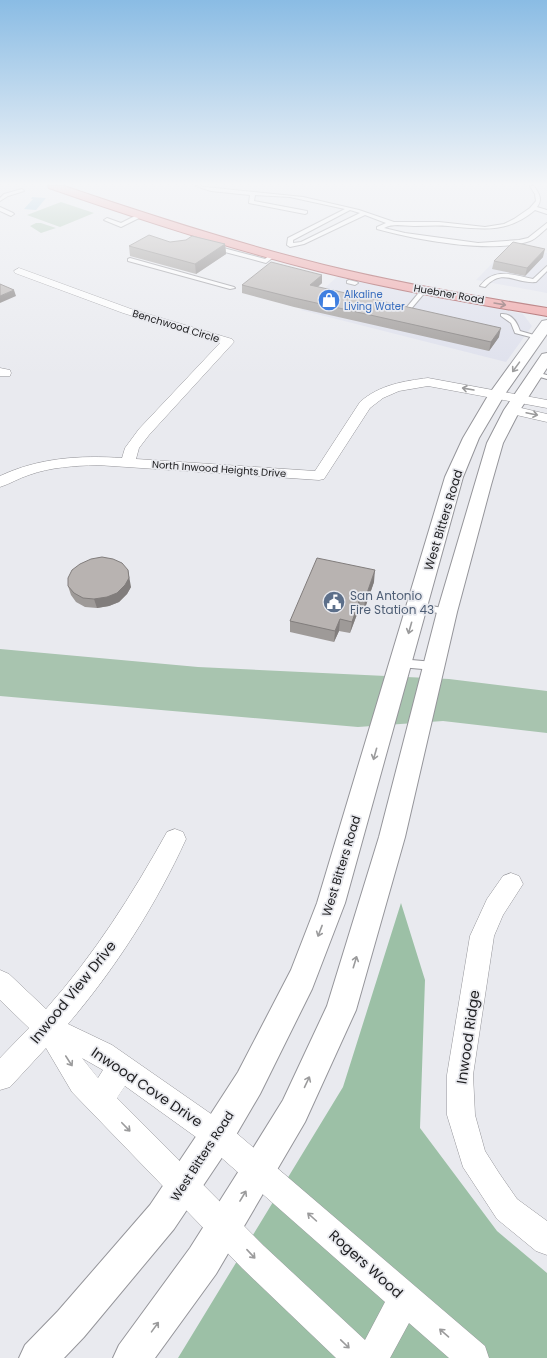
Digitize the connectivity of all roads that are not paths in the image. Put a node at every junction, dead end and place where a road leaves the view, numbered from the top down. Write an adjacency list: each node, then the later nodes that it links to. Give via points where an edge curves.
1 (225, 249): 7 (lane)
2 (240, 249): 7 (main road, Huebner Road)
3 (284, 249): 7 (main road)
4 (307, 249): 5 (main road)
5 (313, 251)
6 (130, 260): 11 (lane)
7 (271, 260): 14 (main road, Huebner Road)
8 (547, 268): 10 (lane, via 534,281 502,275)
9 (19, 271): 22 (street, Benchwood Circle, via 127,310 228,342 140,436 132,448)
10 (478, 285): 12 (main road, Huebner Road)
11 (232, 288)
12 (497, 288)
13 (412, 295): 14 (lane)
14 (423, 295): 15 (lane); 16 (main road, Huebner Road, one-way to 16)
15 (409, 308)
16 (547, 312)
17 (503, 315): 18 (lane, via 514,322 517,332)
18 (543, 354): 19 (main road, West Bitters Road); 19 (main road, West Bitters Road, one-way to 19)
19 (504, 402): 20 (street); 21 (street, one-way to 21); 22 (street, North Inwood Heights Drive, via 433,389 398,388 384,392 365,405 319,476); 24 (main road, West Bitters Road, via 471,438 454,477); 25 (main road, West Bitters Road, via 495,444)
20 (547, 404)
21 (547, 418)
22 (128, 463): 23 (street, North Inwood Heights Drive, via 76,461 53,464 31,469)
23 (0, 482)
24 (417, 606): 25 (lane); 26 (main road, West Bitters Road, one-way to 26)
25 (447, 612): 27 (main road, West Bitters Road)
26 (400, 663): 27 (lane); 35 (main road, West Bitters Road, one-way to 35, via 331,903 302,979 249,1083)
27 (434, 666): 36 (main road, West Bitters Road, one-way to 27, via 294,1111 340,1010 392,837)
28 (175, 839): 31 (street, Inwood View Drive, via 145,895 102,961)
29 (511, 884): 39 (street, Inwood Ridge, via 495,907 482,936 460,1075 461,1115 473,1157 489,1183 507,1209)
30 (0, 983): 31 (street, Inwood Cove Drive)
31 (48, 1028): 32 (street, Inwood Cove Drive, via 103,1054); 33 (street, Inwood View Drive); 34 (street, Inwood Cove Drive, one-way to 34, via 82,1082)
32 (122, 1068): 34 (street); 35 (street, Inwood Cove Drive)
33 (0, 1077)
34 (99, 1099): 37 (street, Inwood Cove Drive, one-way to 37)
35 (217, 1135): 36 (street, Inwood Cove Drive); 37 (main road, West Bitters Road)
36 (259, 1170): 38 (main road, West Bitters Road, one-way to 36); 40 (street, Rogers Wood, one-way to 36)
37 (183, 1186): 38 (street); 41 (main road, West Bitters Road, via 162,1217 71,1324)
38 (225, 1226): 42 (main road, West Bitters Road, one-way to 38, via 203,1261); 43 (street, one-way to 43, via 253,1257)
39 (547, 1240)
40 (404, 1299): 44 (street); 45 (street, Rogers Wood, one-way to 40)
41 (38, 1358)
42 (132, 1358)
43 (360, 1358)
44 (373, 1358)
45 (473, 1358)

